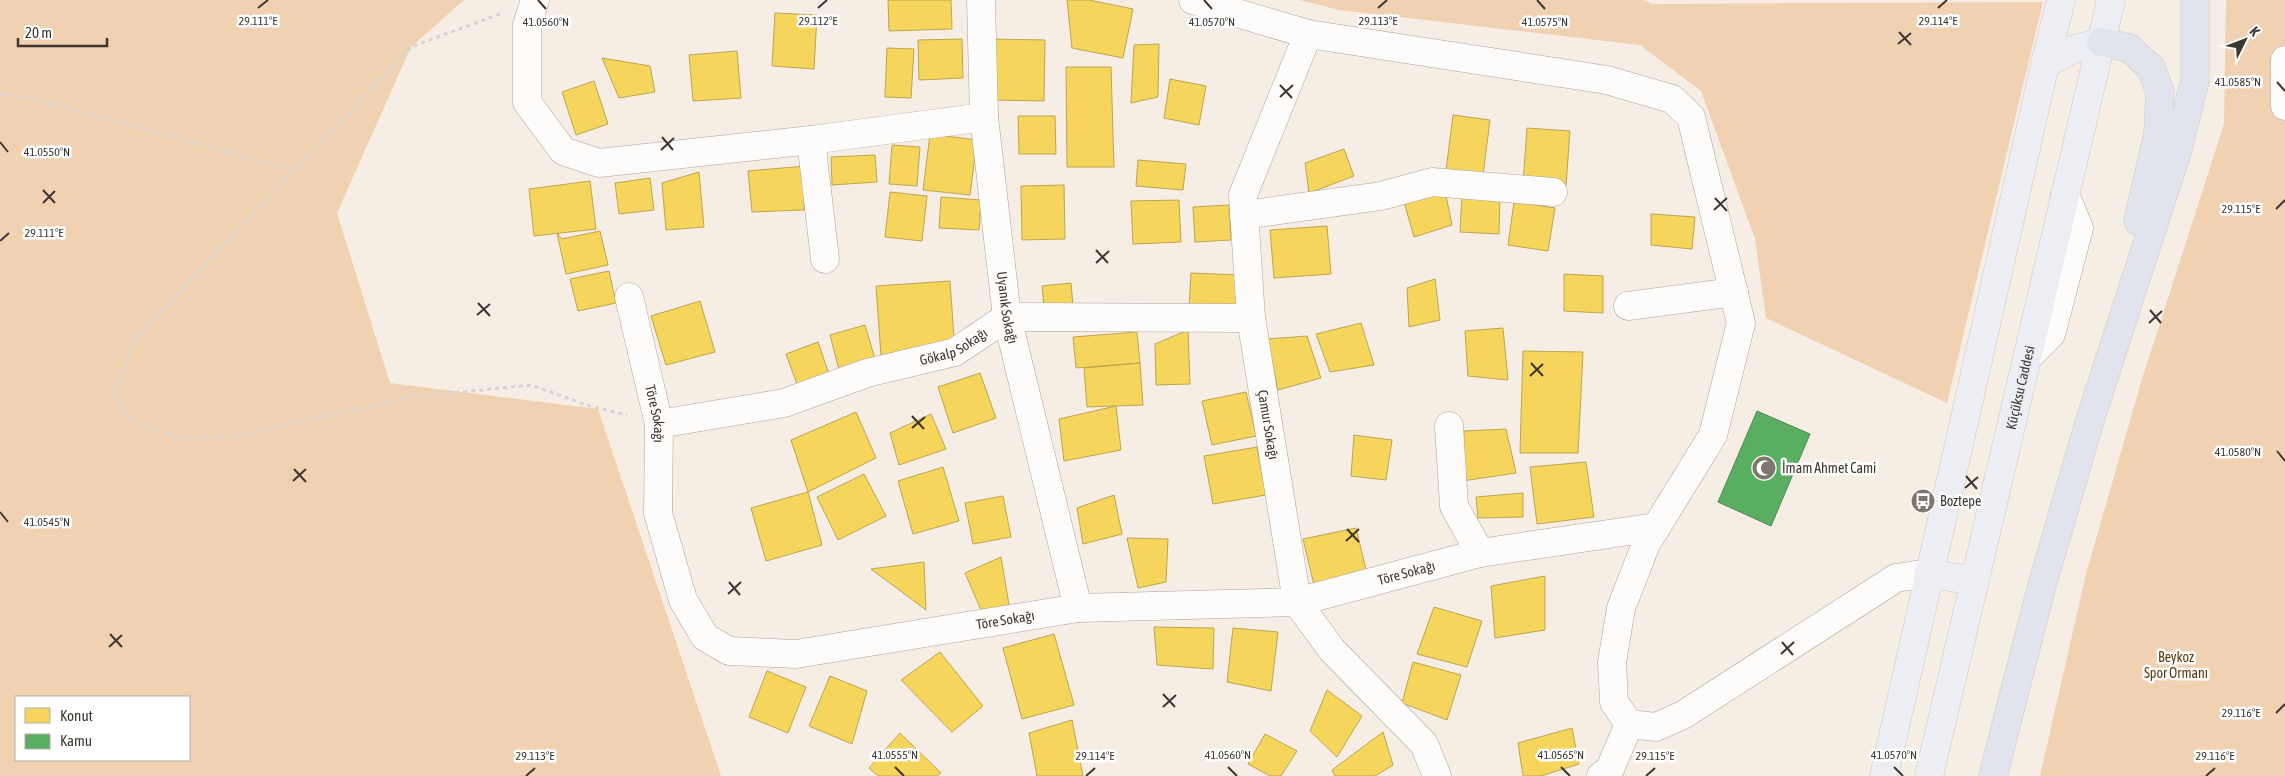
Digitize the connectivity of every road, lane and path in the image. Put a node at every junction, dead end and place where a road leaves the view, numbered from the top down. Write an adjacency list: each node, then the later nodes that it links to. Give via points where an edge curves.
1 (535, 0): 15 (street, via 527,25 527,102 563,151 599,163)
2 (981, 0): 14 (street, Uyanık Sokağı)
3 (1193, 0): 8 (street)
4 (2061, 0): 11 (main road)
5 (2111, 0): 9 (main road, Küçüksu Caddesi)
6 (2195, 0): 25 (highway, via 2196,80 2177,152)
7 (509, 10): 16 (path, via 411,47)
8 (1308, 34): 18 (street, Çamur Sokağı, via 1243,195); 20 (street, via 1606,80 1672,99 1691,117)
9 (2101, 42): 11 (main road, via 2072,50); 25 (highway, via 2129,48 2151,68 2160,92 2158,134); 31 (main road, Küçüksu Caddesi)
10 (2285, 60): 13 (street)
11 (2045, 64): 30 (main road)
12 (0, 94): 16 (path, via 36,99)
13 (2285, 106)
14 (984, 117): 15 (street); 23 (street, Uyanık Sokağı)
15 (811, 140): 19 (street)
16 (294, 170): 26 (path, via 137,337 114,393 127,418 179,438 237,436 410,396 531,385 590,406)
17 (1553, 192): 18 (street, via 1432,182 1381,196)
18 (1244, 215): 24 (street, Çamur Sokağı)
19 (825, 260)
20 (1734, 292): 22 (street); 28 (street, via 1742,323 1713,435)
21 (629, 298): 26 (street, Töre Sokağı)
22 (1628, 306)
23 (1007, 317): 24 (street); 26 (street, Gökalp Sokağı, via 955,352 867,373 784,403); 33 (street, Uyanık Sokağı)
24 (1251, 318): 32 (street, Çamur Sokağı)
25 (2090, 420): 39 (highway, via 2041,589)
26 (659, 424): 33 (street, Töre Sokağı, via 658,513 683,600 705,637 729,651 796,654)
27 (1449, 426): 29 (street, via 1454,506)
28 (1656, 527): 29 (street, Töre Sokağı); 34 (street, via 1621,608 1612,662 1614,702)
29 (1480, 553): 32 (street, Töre Sokağı)
30 (1928, 573): 31 (main road); 34 (street, via 1896,578 1683,715 1656,727); 37 (main road)
31 (1973, 581): 38 (main road, Küçüksu Caddesi)
32 (1297, 602): 33 (street, Töre Sokağı); 35 (street, Çamur Sokağı, via 1332,650 1424,744)
33 (1078, 608)
34 (1630, 724): 36 (street, via 1610,769)
35 (1437, 776)
36 (1601, 776)
37 (1884, 776)
38 (1929, 776)
39 (1993, 776)

